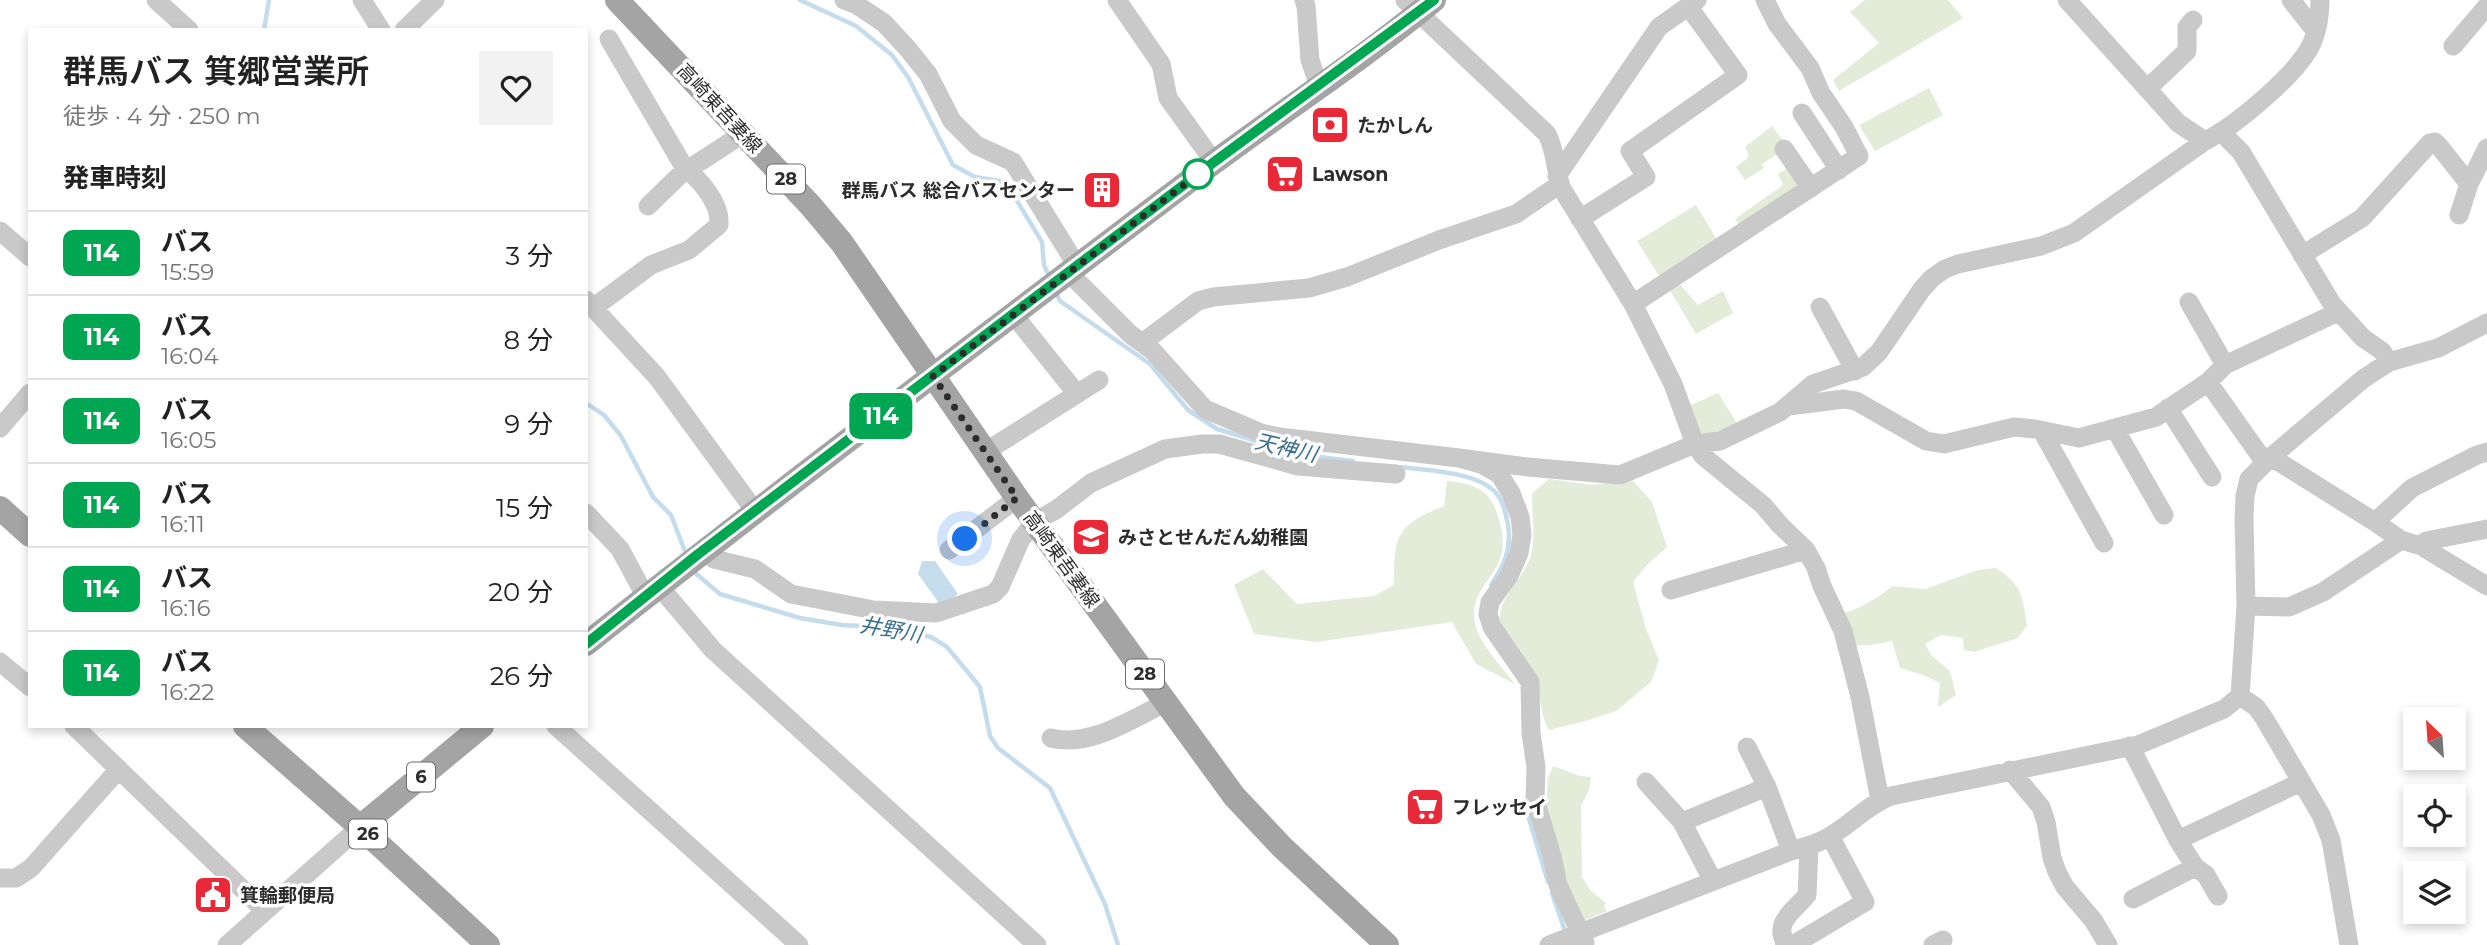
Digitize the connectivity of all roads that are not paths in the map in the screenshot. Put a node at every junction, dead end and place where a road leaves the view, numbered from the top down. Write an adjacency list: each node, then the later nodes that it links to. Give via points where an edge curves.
1 (156, 0): 16 (street)
2 (362, 0): 17 (street)
3 (435, 0): 18 (street)
4 (618, 0): 25 (main road, 高崎東吾妻線 / 28)
5 (844, 0): 41 (street, via 884,23 908,49 928,74 951,121 976,145 1013,162)
6 (1117, 0): 29 (street, via 1161,64 1168,98)
7 (1304, 0): 22 (street, via 1310,60)
8 (1765, 0): 30 (street, via 1860,156)
9 (2291, 0): 19 (street)
10 (2320, 0): 19 (street)
11 (1693, 3): 32 (street, via 1659,27); 37 (street, via 1738,75 1630,151 1646,177)
12 (2078, 4): 23 (street)
13 (1419, 5): 22 (main road); 32 (street, via 1547,134)
14 (2487, 6): 21 (street)
15 (2193, 20): 23 (street, via 2186,27 2187,51)
16 (187, 28)
17 (380, 28)
18 (406, 28)
19 (2316, 32): 26 (street, via 2290,74)
20 (609, 39): 31 (street)
21 (2453, 46)
22 (1319, 86): 29 (main road)
23 (2147, 89): 26 (street, via 2178,123)
24 (1802, 113): 30 (street)
25 (744, 133): 31 (street); 53 (main road, 高崎東吾妻線 / 28, via 842,243)
26 (2213, 137): 40 (street, via 2241,152); 52 (street, via 2074,233 2041,246 1958,264 1931,278 1879,352)
27 (2487, 148): 33 (street)
28 (1784, 149): 34 (street)
29 (1214, 162): 41 (main road)
30 (1839, 170): 34 (street)
31 (688, 171): 35 (street); 43 (street, via 701,180 720,216 719,225 689,250 650,265)
32 (1559, 180): 37 (street); 49 (street, via 1516,214 1347,277 1310,288 1198,301)
33 (2469, 184): 36 (street); 40 (street, via 2435,142 2430,143 2362,218)
34 (1811, 188): 44 (street)
35 (648, 206)
36 (2459, 215)
37 (1580, 219): 44 (street)
38 (0, 231): 39 (street)
39 (28, 255)
40 (2302, 255): 46 (street)
41 (1065, 275): 47 (main road); 49 (street)
42 (2189, 302): 51 (street)
43 (590, 304): 73 (street, via 657,377)
44 (1633, 304): 63 (street)
45 (1820, 307): 52 (street)
46 (2338, 312): 50 (street); 51 (street)
47 (1013, 314): 53 (main road); 56 (street)
48 (2487, 323): 50 (street, via 2438,348)
49 (1142, 343): 68 (street, via 1205,409 1261,433)
50 (2389, 362): 66 (street)
51 (2225, 365): 55 (street)
52 (1854, 371): 58 (street, via 1813,384)
53 (933, 376): 64 (main road, 高崎東吾妻線 / 28); 73 (main road)
54 (1100, 380): 56 (street)
55 (2207, 382): 59 (street); 66 (street, via 2261,457)
56 (1077, 394): 64 (street)
57 (28, 395): 60 (street)
58 (1789, 406): 62 (street, via 1856,401 1934,444 2014,428); 63 (street, via 1720,441)
59 (2168, 408): 61 (street, via 2156,417); 70 (street)
60 (0, 428)
61 (2115, 429): 62 (street, via 2079,438); 75 (street)
62 (2042, 431): 81 (street)
63 (1695, 444): 67 (street, via 1620,475); 84 (street)
64 (985, 452): 71 (main road, 高崎東吾妻線 / 28)
65 (2486, 454): 77 (street, via 2412,488)
66 (2271, 457): 77 (street); 89 (street, via 2249,480 2245,496)
67 (1460, 458): 68 (street); 119 (street, via 1499,474 1520,517 1519,553 1490,602 1488,614 1530,682 1535,800 1558,885)
68 (1356, 460): 69 (street); 76 (street, via 1298,466 1219,444 1154,453 1104,476)
69 (1396, 474)
70 (2212, 477)
71 (1017, 498): 76 (main road, 高崎東吾妻線 / 28); 83 (street)
72 (0, 508): 79 (main road)
73 (755, 511): 85 (main road)
74 (588, 515): 88 (street, via 620,549 641,588)
75 (2164, 515)
76 (1035, 522): 85 (street, via 1021,539 993,594 930,614 874,610 791,594 755,569); 94 (main road, 高崎東吾妻線 / 28)
77 (2375, 522): 80 (street)
78 (2487, 529): 82 (street)
79 (28, 532)
80 (2401, 540): 82 (street); 89 (street, via 2323,592 2289,607)
81 (2104, 543)
82 (2420, 546): 86 (street)
83 (949, 550)
84 (1806, 550): 87 (street); 107 (street, via 1843,631)
85 (694, 558): 88 (main road)
86 (2487, 586)
87 (1671, 590)
88 (653, 591): 90 (main road); 124 (street)
89 (2246, 606): 93 (street)
90 (588, 642)
91 (0, 662): 92 (street)
92 (28, 685)
93 (2240, 696): 101 (street, via 2224,709); 105 (street, via 2256,706)
94 (1165, 703): 99 (street, via 1080,739); 125 (main road, 高崎東吾妻線 / 28, via 1234,796)
95 (76, 728): 102 (street)
96 (247, 728): 109 (main road, 26)
97 (480, 728): 109 (main road, 6)
98 (558, 728): 123 (street)
99 (1051, 738)
100 (1747, 747): 106 (street)
101 (2130, 747): 103 (street); 111 (street)
102 (119, 769): 114 (street, via 31,868 16,878); 118 (street)
103 (2010, 770): 107 (street); 128 (street, via 2040,807 2057,872)
104 (1646, 782): 108 (street)
105 (2301, 782): 111 (street); 129 (street, via 2331,840)
106 (1767, 787): 108 (street); 112 (street)
107 (1880, 800): 110 (street)
108 (1682, 822): 115 (street)
109 (360, 827): 118 (street); 122 (main road, 26)
110 (1830, 836): 112 (street); 127 (street, via 1865,902)
111 (2178, 840): 113 (street)
112 (1800, 848): 115 (street); 126 (street, via 1807,895 1782,926)
113 (2194, 867): 116 (street, via 2206,874); 117 (street)
114 (0, 878)
115 (1713, 881): 119 (street)
116 (2218, 895)
117 (2133, 899)
118 (264, 910): 121 (street)
119 (1581, 938): 120 (street)
120 (1552, 944)
121 (227, 945)
122 (488, 945)
123 (799, 945)
124 (1037, 945)
125 (1387, 945)
126 (1786, 945)
127 (1793, 945)
128 (2108, 945)
129 (2349, 945)

